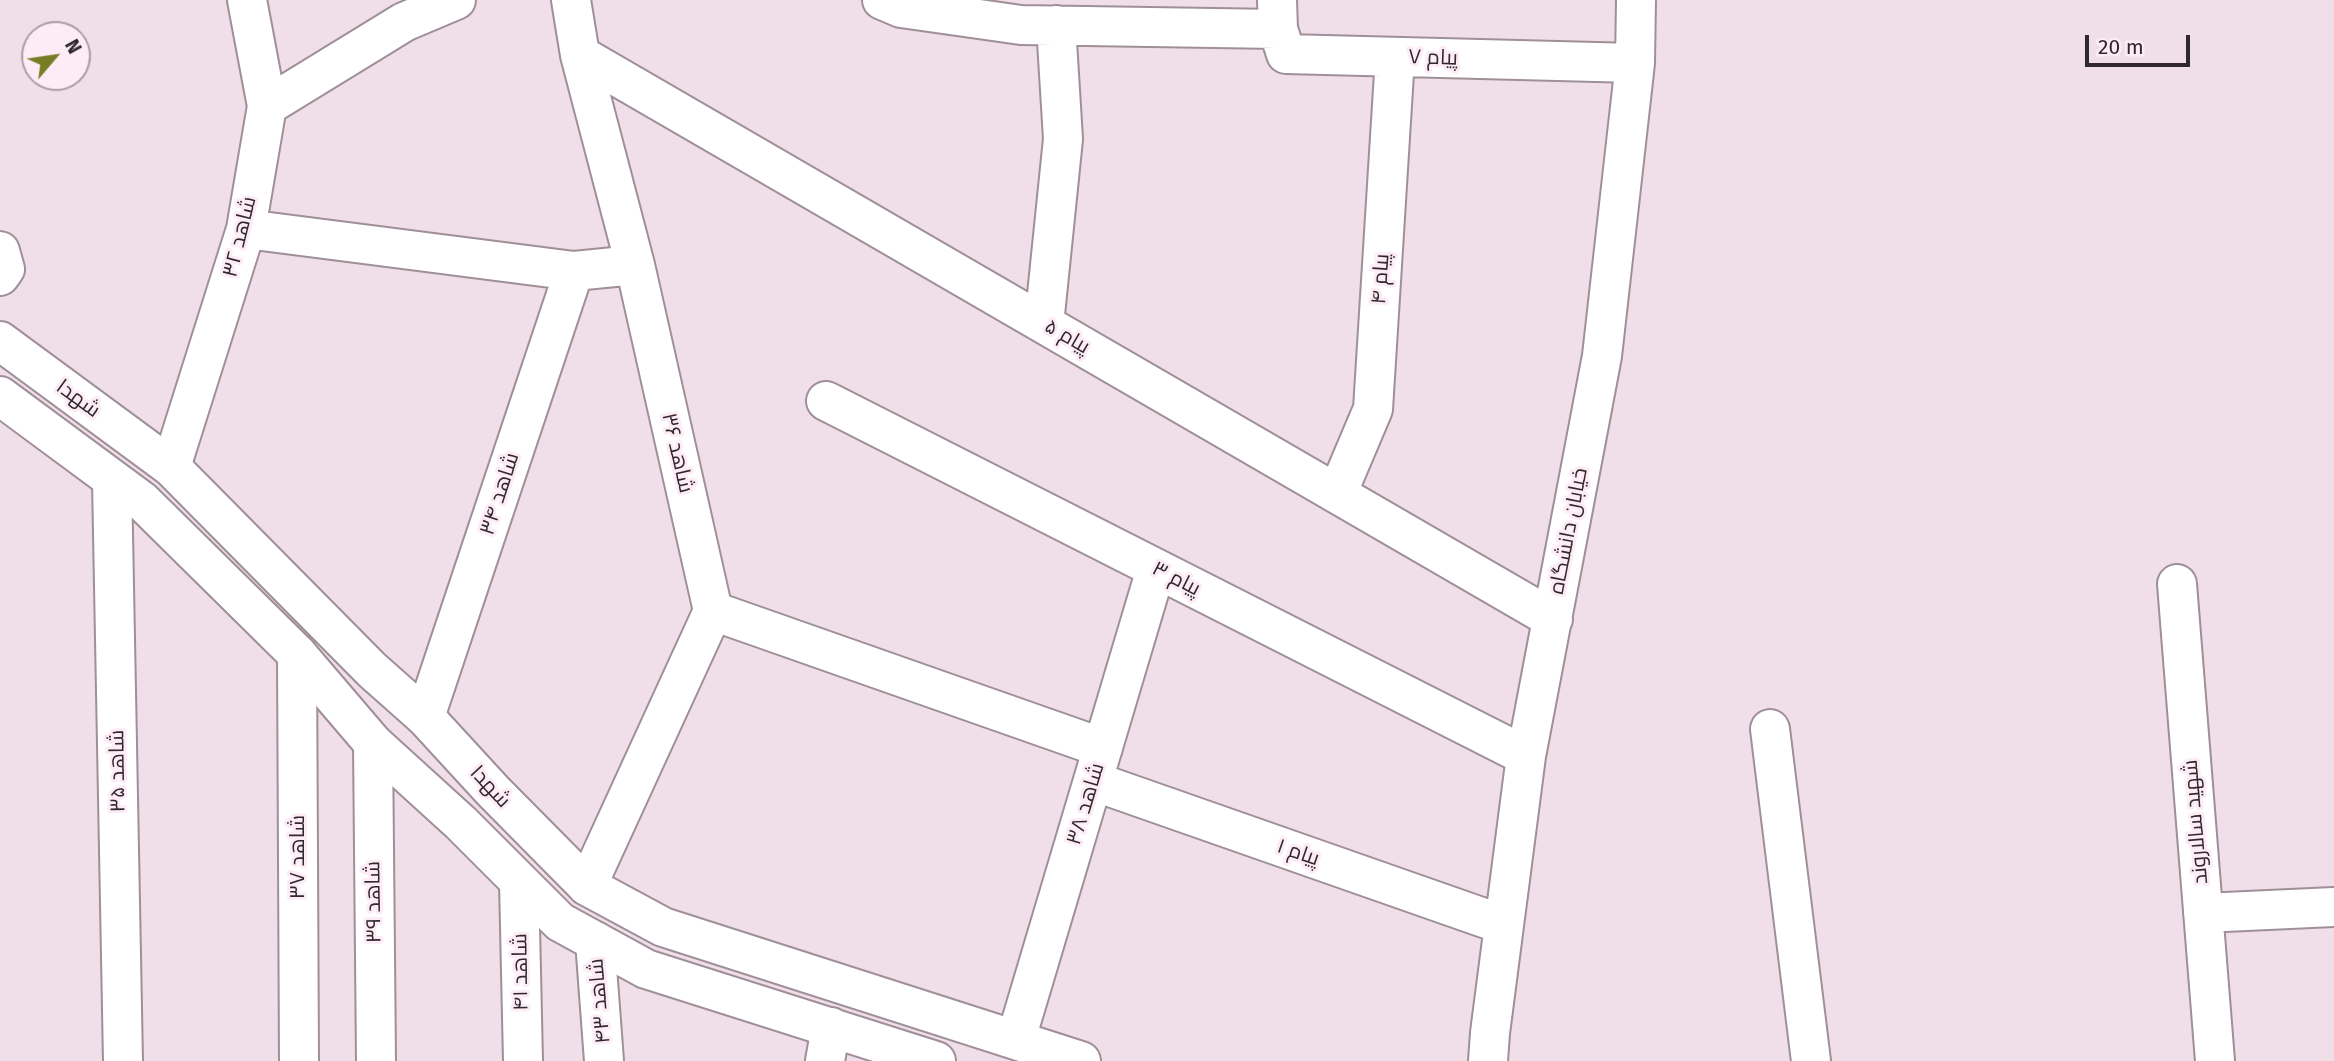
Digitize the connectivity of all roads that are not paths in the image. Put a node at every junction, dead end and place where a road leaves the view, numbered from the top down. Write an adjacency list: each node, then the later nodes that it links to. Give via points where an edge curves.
1 (247, 0): 12 (street, شاهد ۳۲)
2 (456, 0): 6 (street)
3 (571, 0): 9 (street, شاهد ۳۶)
4 (882, 0): 8 (street, via 901,8 1021,25)
5 (1636, 0): 11 (street, خیابان دانشگاه)
6 (402, 11): 12 (street)
7 (1277, 15): 8 (street); 10 (street, پیام ۷, via 1286,54)
8 (1056, 25): 18 (street, via 1063,139)
9 (580, 55): 15 (street, شاهد ۳۶); 18 (street, پیام ۵)
10 (1395, 57): 11 (street, پیام ۷); 24 (street, پیام ۴, via 1373,409)
11 (1635, 63): 28 (street, خیابان دانشگاه, via 1602,356)
12 (267, 106): 13 (street, شاهد ۳۲)
13 (246, 229): 16 (street); 22 (street, شاهد ۳۲)
14 (0, 251): 17 (street, via 5,269)
15 (635, 265): 16 (street); 27 (street, شاهد ۳۶)
16 (574, 271): 30 (street, شاهد ۳۴)
17 (0, 275)
18 (1044, 324): 24 (street, پیام ۵)
19 (0, 341): 22 (street, شهدا)
20 (0, 396): 23 (street)
21 (826, 401): 25 (street, پیام ۳)
22 (170, 467): 30 (street, شهدا)
23 (112, 480): 29 (street, via 142,501); 43 (street, شاهد ۳۵)
24 (1337, 494): 28 (street, پیام ۵)
25 (1156, 569): 33 (street, پیام ۳); 34 (street, شاهد ۳۸)
26 (2177, 584): 38 (street, شهید سالاروند)
27 (713, 611): 34 (street, پیام ۱); 36 (street)
28 (1553, 620): 33 (street, خیابان دانشگاه)
29 (297, 653): 32 (street); 44 (street, شاهد ۳۷)
30 (425, 718): 36 (street, شهدا)
31 (1770, 729): 51 (street)
32 (373, 743): 35 (street); 45 (street, شاهد ۳۹)
33 (1526, 756): 39 (street, خیابان دانشگاه)
34 (1098, 764): 39 (street, پیام ۱); 41 (street, شاهد ۳۸)
35 (519, 883): 40 (street, via 560,922); 46 (street, شاهد ۴۱)
36 (587, 886): 41 (street, شهدا, via 663,928)
37 (2334, 907): 38 (street)
38 (2203, 913): 52 (street, شهید سالاروند)
39 (1504, 925): 50 (street, خیابان دانشگاه)
40 (595, 941): 42 (street, via 646,969); 47 (street, شاهد ۴۳)
41 (1016, 1039): 49 (street, شهدا)
42 (828, 1044): 48 (street)
43 (123, 1061)
44 (299, 1061)
45 (376, 1061)
46 (523, 1061)
47 (604, 1061)
48 (936, 1061)
49 (1081, 1061)
50 (1488, 1061)
51 (1811, 1061)
52 (2215, 1061)

